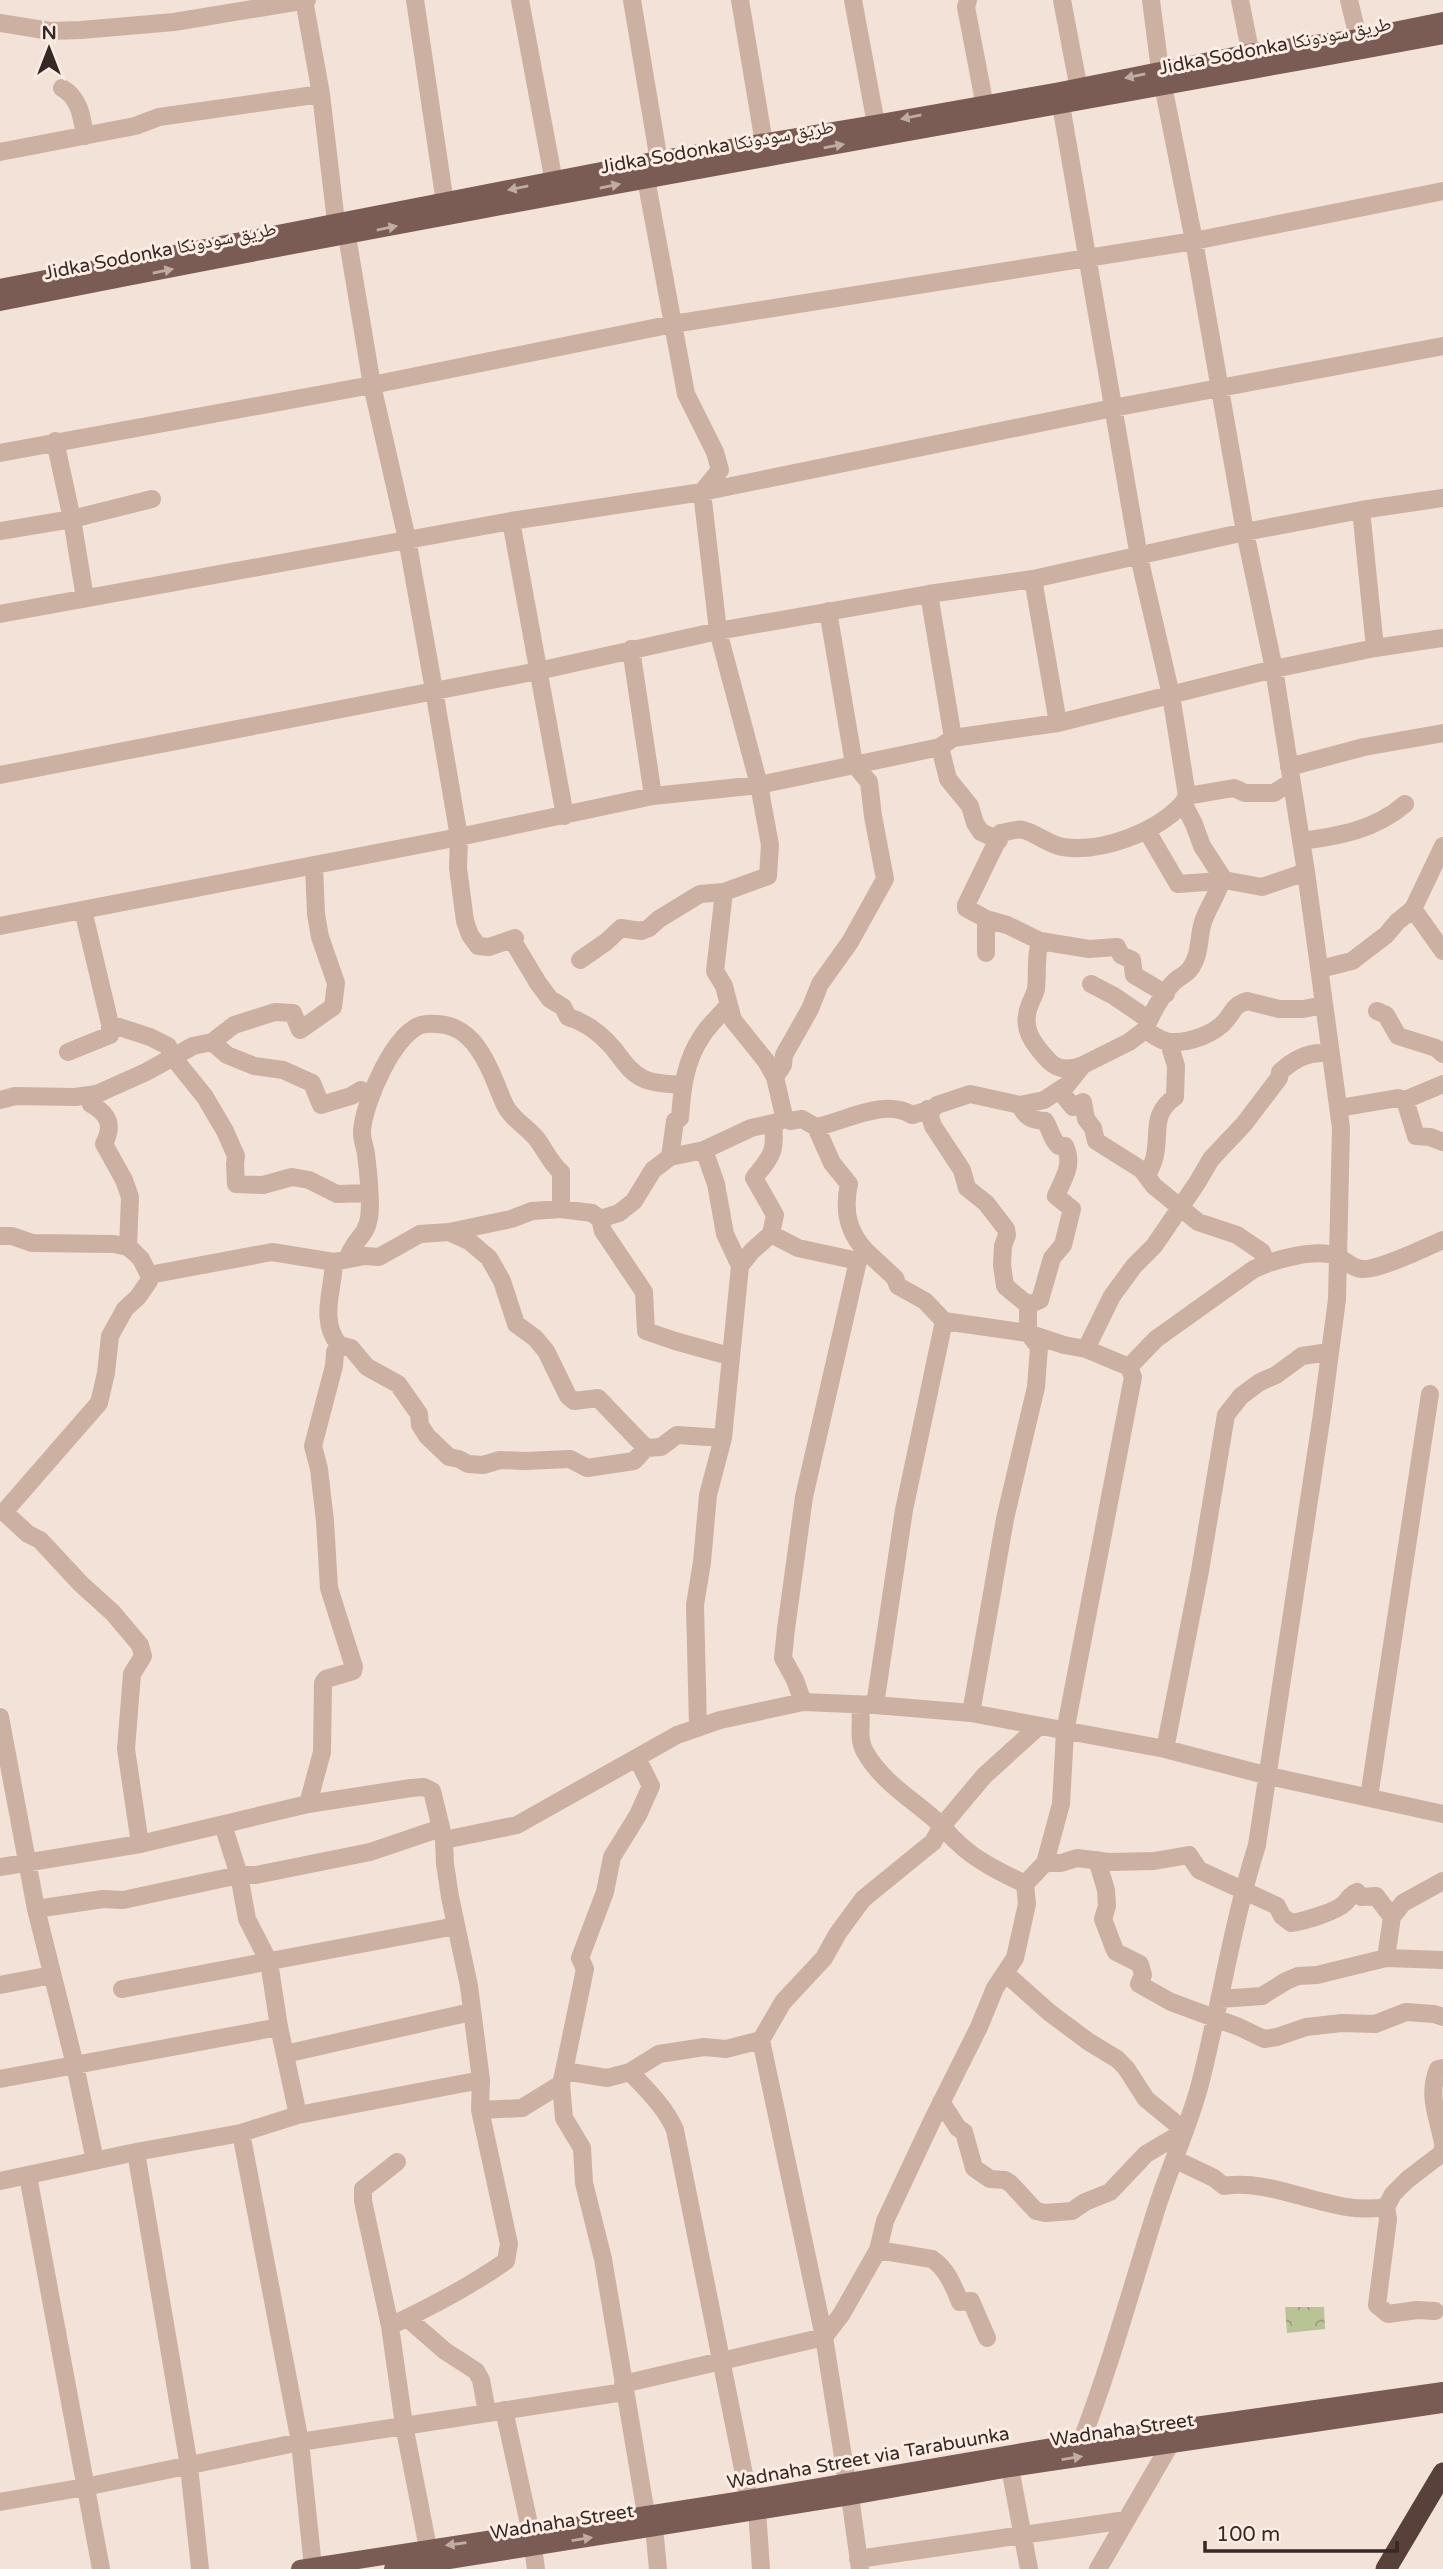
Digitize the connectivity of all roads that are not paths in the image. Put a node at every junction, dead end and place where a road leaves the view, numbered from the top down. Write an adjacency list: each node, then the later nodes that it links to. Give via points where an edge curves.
1 (305, 0): 13 (street, via 174,22 81,30 50,31); 19 (street)
2 (415, 0): 30 (street)
3 (520, 0): 28 (street)
4 (632, 0): 27 (street)
5 (740, 0): 25 (street)
6 (853, 0): 23 (street)
7 (1062, 0): 20 (street)
8 (1150, 0): 17 (street)
9 (1240, 0): 16 (street)
10 (1349, 0): 15 (street)
11 (964, 2): 22 (street)
12 (1443, 22): 15 (main road, Jidka Sodonka طريق سودونكا)
13 (0, 23)
14 (1443, 35): 15 (main road, Jidka Sodonka طريق سودونكا)
15 (1360, 44): 16 (main road, Jidka Sodonka طريق سودونكا)
16 (1252, 62): 17 (main road, Jidka Sodonka طريق سودونكا)
17 (1163, 79): 20 (main road, Jidka Sodonka طريق سودونكا); 32 (street)
18 (62, 88): 24 (street, via 80,108)
19 (321, 94): 24 (street, via 159,117 135,127); 31 (street)
20 (1080, 94): 21 (main road, Jidka Sodonka طريق سودونكا); 22 (main road, Jidka Sodonka طريق سودونكا)
21 (1061, 105): 22 (main road, Jidka Sodonka طريق سودونكا); 33 (street)
22 (986, 111): 23 (main road, Jidka Sodonka طريق سودونكا, one-way to 23); 27 (main road, Jidka Sodonka طريق سودونكا, one-way to 22)
23 (876, 124): 25 (main road, Jidka Sodonka طريق سودونكا)
24 (85, 136): 26 (street)
25 (764, 143): 27 (main road, Jidka Sodonka طريق سودونكا)
26 (0, 152)
27 (655, 172): 28 (main road, Jidka Sodonka طريق سودونكا); 37 (street)
28 (555, 189): 30 (main road, Jidka Sodonka طريق سودونكا, one-way to 30); 31 (main road, Jidka Sodonka طريق سودونكا, one-way to 28)
29 (1443, 191): 32 (street)
30 (445, 203): 31 (main road, Jidka Sodonka طريق سودونكا)
31 (341, 229): 34 (main road, Jidka Sodonka طريق سودونكا); 39 (street)
32 (1194, 241): 33 (street); 40 (street)
33 (1086, 257): 37 (street); 41 (street)
34 (85, 279): 35 (main road, Jidka Sodonka طريق سودونكا); 36 (main road, Jidka Sodonka طريق سودونكا)
35 (0, 288)
36 (0, 302)
37 (673, 324): 39 (street); 44 (street, via 686,394 720,470)
38 (1443, 346): 40 (street)
39 (372, 385): 42 (street); 52 (street)
40 (1221, 390): 41 (street); 51 (street)
41 (1113, 408): 44 (street); 53 (street)
42 (55, 442): 43 (street); 48 (street)
43 (0, 453)
44 (702, 492): 49 (street); 59 (street)
45 (1443, 498): 47 (street)
46 (152, 499): 48 (street)
47 (1361, 510): 51 (street); 61 (street)
48 (72, 519): 50 (street); 56 (street)
49 (511, 521): 52 (street); 64 (street)
50 (0, 531)
51 (1245, 532): 53 (street); 63 (street)
52 (407, 539): 56 (street); 65 (street)
53 (1139, 557): 54 (street); 66 (street)
54 (1033, 579): 55 (street); 67 (street)
55 (929, 594): 57 (street); 69 (street)
56 (85, 598): 58 (street)
57 (828, 611): 59 (street); 70 (street)
58 (0, 614)
59 (718, 631): 62 (street); 73 (street)
60 (1443, 638): 61 (street)
61 (1375, 648): 63 (street)
62 (631, 649): 64 (street); 74 (street)
63 (1274, 669): 66 (street); 71 (street)
64 (538, 671): 65 (street); 77 (street)
65 (434, 690): 72 (street); 79 (street)
66 (1171, 695): 67 (street); 75 (street)
67 (1058, 723): 69 (street)
68 (1443, 733): 71 (street, via 1376,744)
69 (946, 743): 70 (street); 80 (street, via 948,779 970,806 981,832)
70 (854, 764): 73 (street); 110 (street, via 869,782 885,879 820,984)
71 (1290, 774): 75 (street, via 1273,793 1234,789); 81 (street)
72 (0, 775)
73 (759, 785): 74 (street); 86 (street, via 770,871 768,876)
74 (653, 796): 77 (street)
75 (1185, 800): 78 (street); 85 (street, via 1202,846)
76 (1405, 804): 81 (street, via 1363,829)
77 (565, 816): 79 (street)
78 (1147, 831): 80 (street, via 1087,847 1061,848 1020,829 1001,833); 85 (street, via 1178,884)
79 (458, 837): 83 (street); 112 (street, via 465,921 478,946 515,938 522,960 568,1017 598,1034 643,1079)
80 (999, 840): 89 (street, via 966,905)
81 (1301, 841): 84 (street)
82 (1443, 846): 87 (street)
83 (314, 865): 88 (street); 103 (street, via 320,937 336,983 333,1007 300,1030 293,1013 275,1012 234,1025)
84 (1306, 872): 85 (street, via 1262,887); 95 (street)
85 (1222, 881): 97 (street, via 1204,919 1191,968 1173,982)
86 (724, 892): 94 (street, via 700,894 641,931 621,928); 99 (street, via 714,963)
87 (1413, 909): 92 (street); 95 (street, via 1352,961)
88 (83, 911): 90 (street); 101 (street)
89 (986, 919): 91 (street); 93 (street)
90 (0, 926)
91 (1041, 941): 97 (street, via 1089,949 1117,947 1132,961 1134,975); 109 (street, via 1035,962 1036,992 1028,1006 1028,1034 1054,1066)
92 (1443, 951)
93 (986, 953)
94 (580, 960)
95 (1320, 969): 98 (street)
96 (1091, 984): 102 (street, via 1114,996)
97 (1166, 995): 102 (street)
98 (1324, 1005): 104 (street, via 1291,1009 1247,1001 1232,1008 1227,1021 1211,1032); 106 (street)
99 (728, 1006): 110 (street, via 733,1020); 112 (street, via 697,1043)
100 (1377, 1011): 107 (street, via 1385,1015 1398,1036)
101 (110, 1024): 105 (street, via 110,1035); 108 (street, via 168,1046)
102 (1147, 1025): 104 (street); 109 (street, via 1129,1042)
103 (212, 1042): 108 (street); 115 (street, via 227,1055 312,1083 320,1105 361,1090)
104 (1169, 1042): 126 (street, via 1175,1097 1165,1105 1156,1127 1156,1151)
105 (68, 1052)
106 (1331, 1054): 119 (street); 128 (street, via 1307,1055 1280,1072 1244,1124 1210,1158)
107 (1443, 1054)
108 (172, 1056): 114 (street); 127 (street, via 217,1115 236,1156 236,1184 263,1185 292,1177 337,1194)
109 (1083, 1065): 113 (street)
110 (775, 1077): 121 (street)
111 (1443, 1084): 117 (street)
112 (682, 1085): 125 (street)
113 (1060, 1091): 118 (street); 126 (street, via 1073,1107 1083,1101 1096,1141)
114 (97, 1094): 116 (street); 135 (street, via 91,1104 102,1110 110,1124 104,1144 130,1198)
115 (370, 1095): 127 (street, via 362,1130); 129 (street, via 410,1030 439,1024 463,1030 487,1065 505,1106 561,1172)
116 (0, 1100)
117 (1405, 1100): 119 (street); 123 (street, via 1416,1136)
118 (1020, 1105): 120 (street, via 970,1094); 142 (street, via 1024,1115 1045,1121 1053,1141 1065,1146 1069,1156 1066,1175 1056,1196 1072,1209 1040,1300)
119 (1339, 1108): 136 (street)
120 (928, 1110): 122 (street, via 912,1115 904,1110 878,1109); 142 (street, via 933,1126 962,1170 967,1188 1006,1229 1005,1286)
121 (779, 1119): 122 (street, via 802,1119); 124 (street); 132 (street, via 772,1155 754,1178 775,1215)
122 (816, 1126): 137 (street, via 832,1163 849,1184 845,1199 853,1238)
123 (1443, 1142)
124 (704, 1150): 125 (street); 140 (street, via 725,1234)
125 (670, 1157): 130 (street, via 653,1170 634,1201 619,1213)
126 (1147, 1176): 128 (street)
127 (369, 1193): 138 (street, via 363,1235)
128 (1180, 1208): 139 (street, via 1198,1222 1237,1235 1262,1252); 146 (street, via 1112,1296)
129 (561, 1209): 130 (street, via 592,1213); 131 (street, via 532,1211)
130 (600, 1219): 148 (street, via 603,1231 644,1292 646,1331)
131 (449, 1232): 138 (street, via 420,1234 379,1257); 152 (street, via 489,1258 516,1324 546,1351 568,1396 574,1401 598,1398)
132 (771, 1234): 137 (street, via 798,1248); 140 (street)
133 (0, 1236): 135 (street, via 32,1243)
134 (1443, 1240): 136 (street, via 1364,1270)
135 (128, 1247): 141 (street)
136 (1337, 1256): 139 (street, via 1308,1254); 147 (street)
137 (863, 1257): 143 (street, via 882,1264 898,1286 925,1301); 154 (street, via 804,1497 786,1629 783,1658)
138 (341, 1260): 141 (street, via 272,1252); 145 (street, via 327,1314 331,1336)
139 (1266, 1264): 149 (street, via 1178,1322)
140 (740, 1266): 148 (street)
141 (149, 1275): 153 (street, via 110,1336 99,1403)
142 (1028, 1305): 144 (street)
143 (944, 1321): 144 (street); 155 (street)
144 (1028, 1333): 146 (street); 156 (street, via 1040,1347 1036,1387 1005,1520)
145 (339, 1345): 152 (street, via 351,1348 362,1364 403,1388 427,1436 449,1457 468,1464 570,1459 587,1468 634,1461); 165 (street, via 313,1446 326,1521 329,1588 354,1667 323,1683 322,1752)
146 (1086, 1349): 149 (street)
147 (1329, 1352): 161 (street, via 1302,1356 1241,1396 1226,1415); 163 (street)
148 (729, 1356): 151 (street)
149 (1129, 1367): 160 (street, via 1133,1377)
150 (1430, 1394): 164 (street)
151 (723, 1438): 152 (street, via 677,1435 661,1447); 158 (street, via 708,1495 695,1605)
152 (646, 1448)
153 (2, 1512): 170 (street, via 40,1540 140,1645 143,1656 132,1674 126,1749)
154 (803, 1702): 155 (street); 158 (street)
155 (867, 1705): 156 (street); 168 (street, via 861,1712 859,1736 864,1750 902,1794)
156 (971, 1713): 159 (street)
157 (0, 1717): 172 (street)
158 (698, 1727): 162 (street)
159 (1038, 1727): 160 (street); 168 (street, via 984,1776)
160 (1065, 1732): 161 (street); 173 (street, via 1061,1804)
161 (1165, 1749): 163 (street)
162 (636, 1758): 169 (street, via 517,1825); 199 (street, via 651,1786 612,1857 602,1902 580,1958 585,1969)
163 (1269, 1776): 164 (street); 178 (street)
164 (1368, 1797): 166 (street)
165 (309, 1804): 167 (street); 169 (street, via 424,1787 432,1791)
166 (1443, 1814)
167 (223, 1825): 170 (street); 175 (street)
168 (942, 1826): 177 (street, via 998,1871); 194 (street, via 933,1842 858,1905 824,1958 783,2002)
169 (442, 1834): 175 (street); 181 (street)
170 (140, 1844): 172 (street)
171 (1097, 1860): 173 (street); 178 (street, via 1154,1861 1189,1855 1199,1870); 191 (street, via 1106,1890 1106,1931 1116,1952 1140,1964 1143,1975 1139,1984 1171,2002)
172 (29, 1862): 174 (street); 179 (street)
173 (1045, 1863): 177 (street)
174 (0, 1867)
175 (239, 1875): 179 (street, via 122,1900); 184 (street, via 247,1919)
176 (1443, 1881): 180 (street, via 1403,1903)
177 (1025, 1884): 185 (street, via 1027,1904 1015,1958)
178 (1243, 1890): 180 (street, via 1277,1906 1291,1923 1344,1903 1357,1892 1361,1897 1376,1896); 189 (street)
179 (36, 1909): 186 (street)
180 (1392, 1917): 182 (street)
181 (456, 1926): 184 (street); 190 (street)
182 (1386, 1958): 183 (street); 189 (street, via 1298,1976 1262,1996)
183 (1443, 1961)
184 (269, 1962): 188 (street); 193 (street)
185 (1005, 1973): 202 (street); 205 (street, via 1050,2013 1117,2059 1146,2099)
186 (52, 1975): 187 (street); 196 (street)
187 (0, 1985)
188 (122, 1989)
189 (1220, 1999): 191 (street)
190 (471, 2012): 195 (street); 201 (street)
191 (1215, 2017): 192 (street, via 1264,2039 1306,2026 1375,2024 1406,2012); 205 (street)
192 (1443, 2017)
193 (279, 2027): 195 (street); 196 (street)
194 (761, 2040): 198 (street, via 726,2049 704,2047 659,2054); 220 (street)
195 (285, 2054): 204 (street)
196 (75, 2065): 200 (street); 211 (street)
197 (1443, 2068): 207 (street, via 1433,2080 1432,2103)
198 (630, 2072): 199 (street, via 607,2078); 222 (street, via 662,2106 675,2130)
199 (562, 2078): 203 (street, via 522,2108); 223 (street, via 564,2118 582,2148 584,2183 603,2259)
200 (0, 2079)
201 (481, 2080): 203 (street); 204 (street)
202 (941, 2102): 205 (street, via 964,2132 974,2168 990,2179 1005,2180 1036,2211 1045,2213 1072,2211 1110,2192 1146,2154); 216 (street, via 885,2221)
203 (480, 2110): 218 (street, via 509,2244 506,2261 467,2288)
204 (298, 2115): 206 (street)
205 (1185, 2132): 210 (street)
206 (241, 2133): 209 (street); 228 (street)
207 (1443, 2143)
208 (1443, 2148): 215 (street, via 1393,2194)
209 (136, 2152): 211 (street); 231 (street)
210 (1174, 2160): 215 (street, via 1224,2186 1236,2184 1374,2210); 229 (street)
211 (95, 2161): 213 (street)
212 (397, 2162): 219 (street, via 363,2189)
213 (28, 2176): 214 (street); 234 (street)
214 (0, 2180)
215 (1386, 2207): 217 (street, via 1387,2238 1377,2305 1388,2314)
216 (878, 2250): 220 (street); 221 (street, via 939,2264 960,2302 971,2301)
217 (1435, 2311)
218 (407, 2318): 219 (street); 226 (street, via 476,2371)
219 (390, 2326): 227 (street)
220 (824, 2337): 222 (street); 235 (street)
221 (987, 2338)
222 (721, 2363): 223 (street); 237 (street)
223 (624, 2388): 226 (street); 239 (street)
224 (1443, 2391): 229 (main road, Wadnaha Street via Tarabuunka)
225 (1443, 2404): 230 (main road, Wadnaha Street)
226 (495, 2411): 227 (street); 241 (street)
227 (404, 2425): 228 (street); 242 (street)
228 (300, 2442): 231 (street); 244 (street)
229 (1081, 2442): 235 (main road, Wadnaha Street via Tarabuunka)
230 (1171, 2443): 232 (main road, Wadnaha Street, one-way to 230); 238 (street)
231 (189, 2466): 234 (street); 246 (street)
232 (1010, 2468): 235 (main road, Wadnaha Street); 240 (street)
233 (1443, 2475): 253 (highway)
234 (85, 2487): 236 (street); 245 (street)
235 (841, 2490): 237 (main road, Wadnaha Street); 243 (street)
236 (0, 2502)
237 (753, 2504): 239 (main road, Wadnaha Street); 250 (street)
238 (1126, 2519): 240 (street); 252 (street)
239 (650, 2520): 241 (main road, Wadnaha Street); 249 (street)
240 (1022, 2536): 243 (street); 251 (street)
241 (532, 2540): 242 (main road, Wadnaha Street); 248 (street)
242 (425, 2560): 244 (main road); 247 (main road, Wadnaha Street)
243 (859, 2564)
244 (306, 2568)
245 (101, 2569)
246 (200, 2569)
247 (393, 2569)
248 (536, 2569)
249 (658, 2569)
250 (761, 2569)
251 (1029, 2569)
252 (1098, 2569)
253 (1386, 2569)

